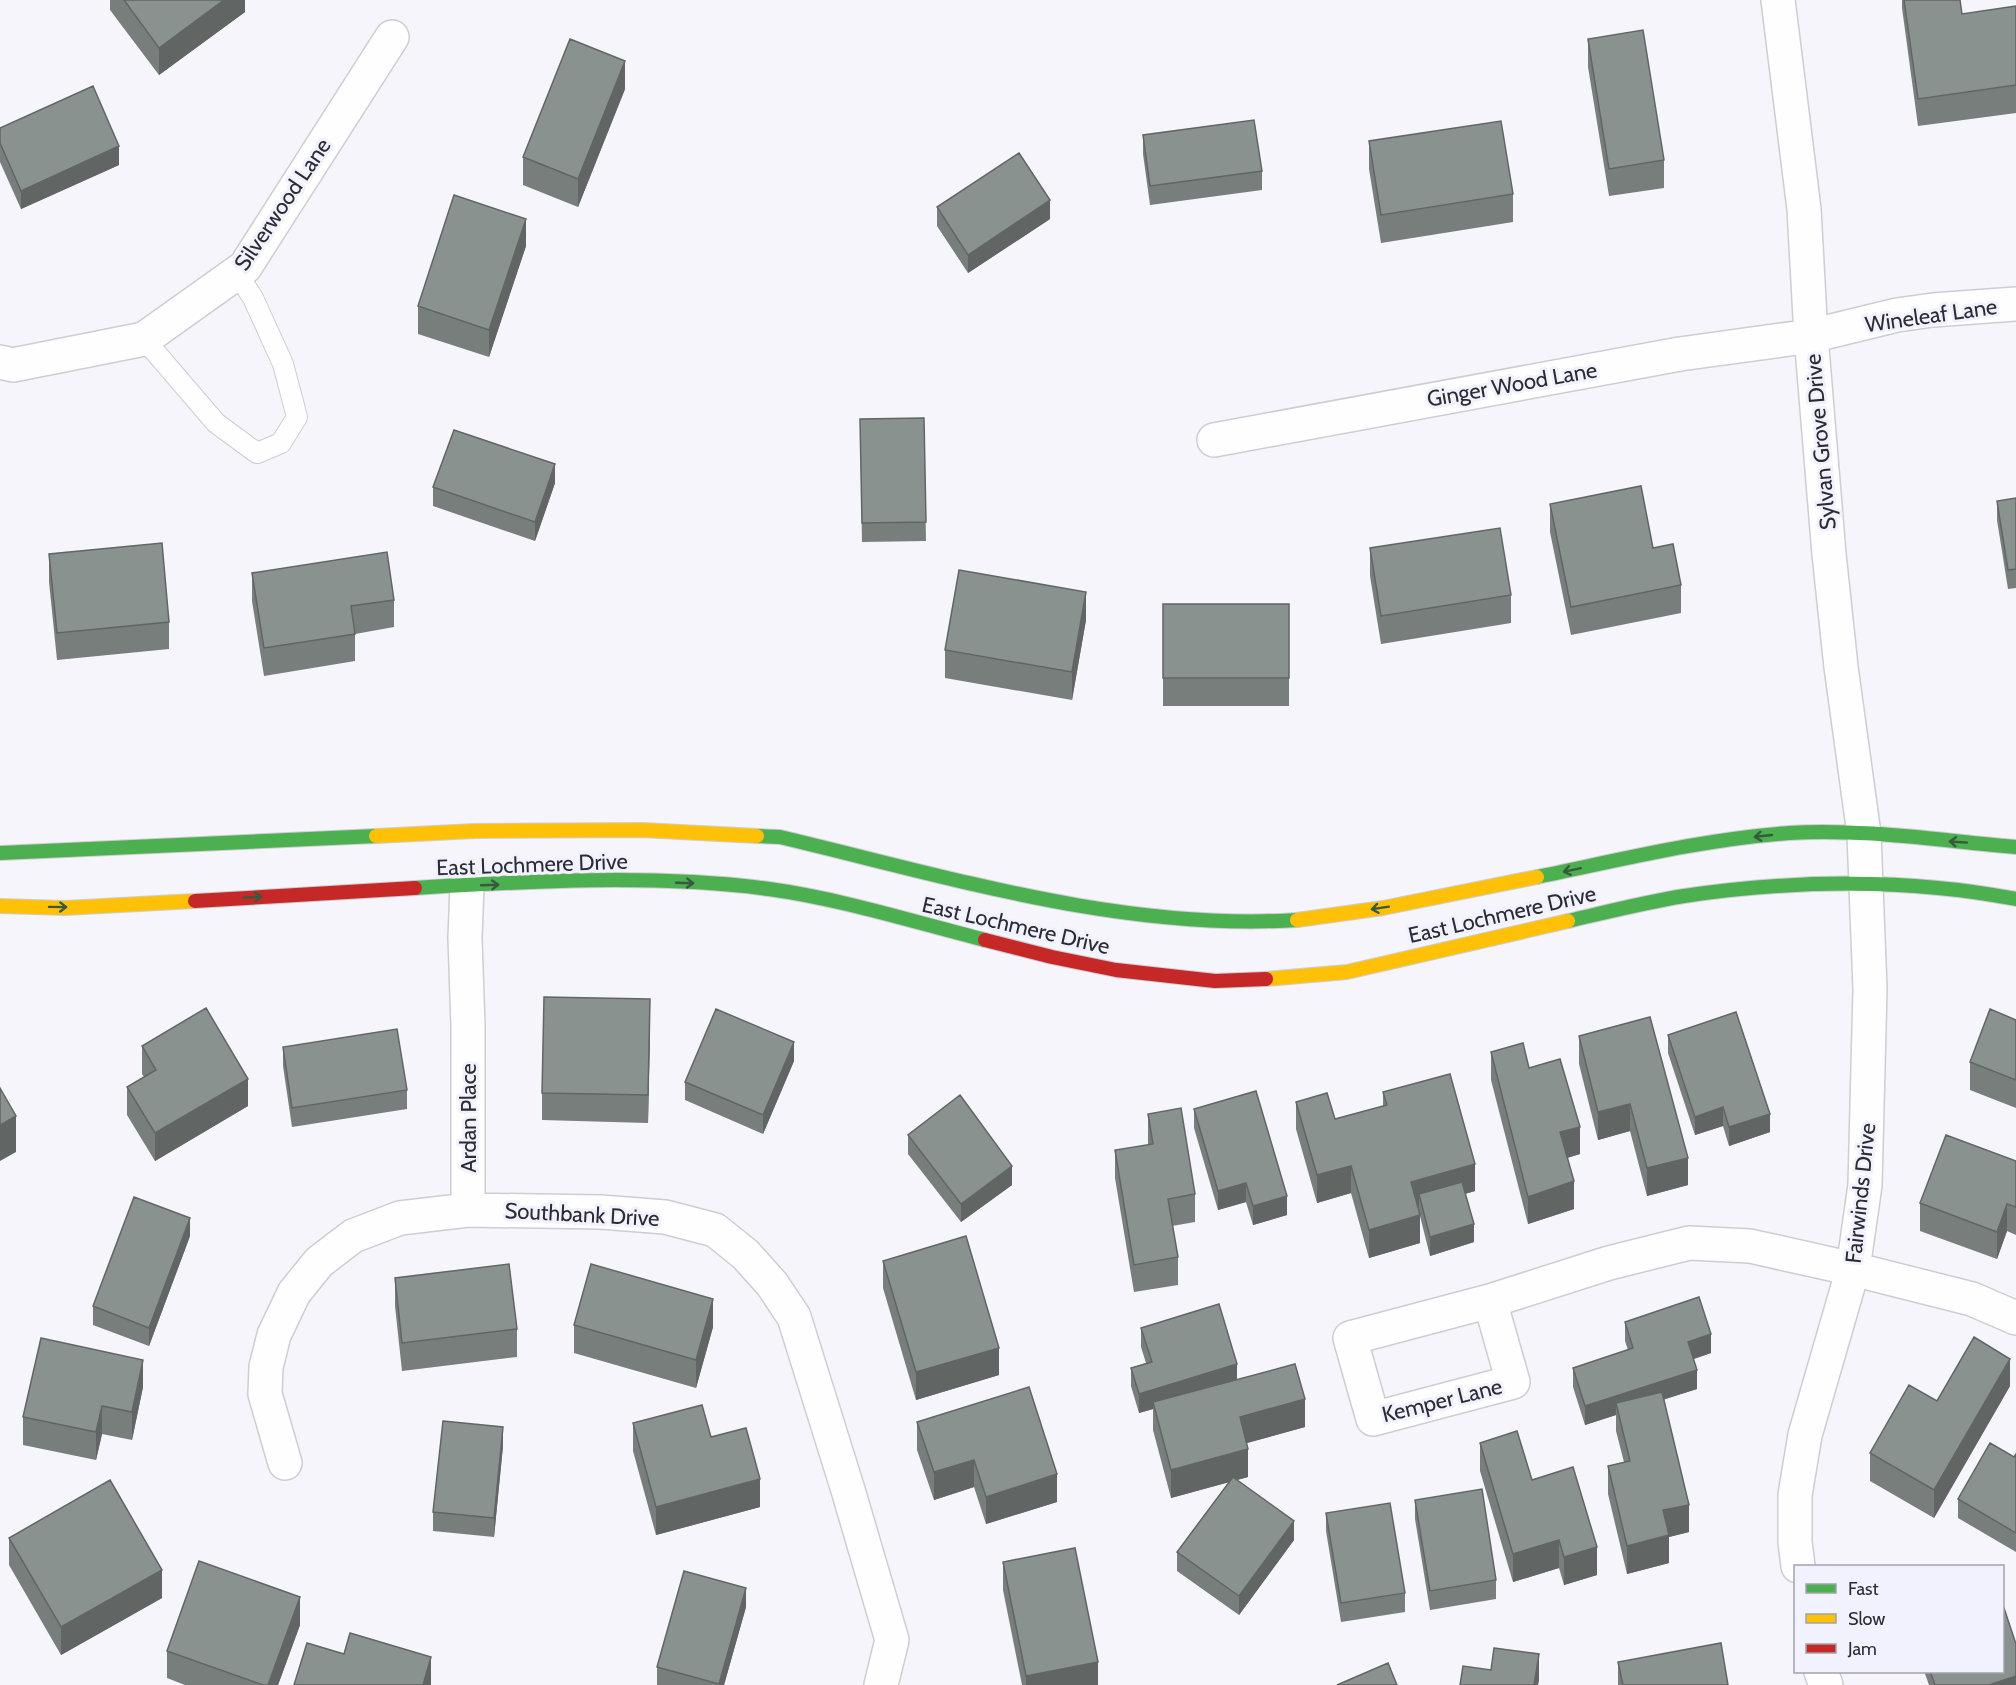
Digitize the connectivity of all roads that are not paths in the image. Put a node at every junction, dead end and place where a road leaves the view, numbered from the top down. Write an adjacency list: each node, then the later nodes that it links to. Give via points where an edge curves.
1 (1778, 0): 5 (street, Sylvan Grove Drive, via 1804,209)
2 (392, 37): 3 (street, Silverwood Lane, via 245,267)
3 (237, 273): 6 (street, Silverwood Lane); 6 (lane, via 253,298 283,364 297,417 281,443 257,453 216,423)
4 (2016, 304): 5 (street, Wineleaf Lane, via 1897,315)
5 (1811, 336): 8 (street, Ginger Wood Lane, via 1680,354); 9 (street, Sylvan Grove Drive, via 1837,633)
6 (144, 339): 7 (street, Silverwood Lane, via 13,365)
7 (0, 362)
8 (1214, 440)
9 (1864, 834): 10 (street, East Lochmere Drive, one-way to 9); 11 (street, East Lochmere Drive, one-way to 11, via 1790,833 1715,841 1383,908 1249,923 1104,910 780,837 634,830 475,831); 12 (street, Sylvan Grove Drive)
10 (2016, 847)
11 (0, 853)
12 (1867, 883): 13 (street, East Lochmere Drive, one-way to 12, via 620,881 768,889 817,897 1052,957 1116,970 1215,981 1281,980 1347,972 1683,896 1777,885); 14 (street, East Lochmere Drive); 17 (street, Fairwinds Drive, via 1869,1089 1865,1185)
13 (467, 885): 15 (street, East Lochmere Drive, one-way to 13, via 65,908); 16 (street, Ardan Place)
14 (2016, 899)
15 (0, 906)
16 (468, 1210): 20 (street, Southbank Drive, via 400,1218 353,1236 319,1262 294,1293 274,1335 266,1367 265,1394); 22 (street, Southbank Drive, via 666,1217 715,1230 745,1254 772,1284 794,1317 892,1640)
17 (1853, 1269): 18 (street, Kemper Lane, via 1750,1246 1689,1243 1609,1263); 19 (street, Kemper Lane, via 1972,1299); 21 (street, Fairwinds Drive, via 1805,1435 1795,1495)
18 (1490, 1301): 18 (street, Kemper Lane, via 1513,1382 1373,1419 1350,1338)
19 (2016, 1318)
20 (285, 1463)
21 (1798, 1565)
22 (881, 1685)

